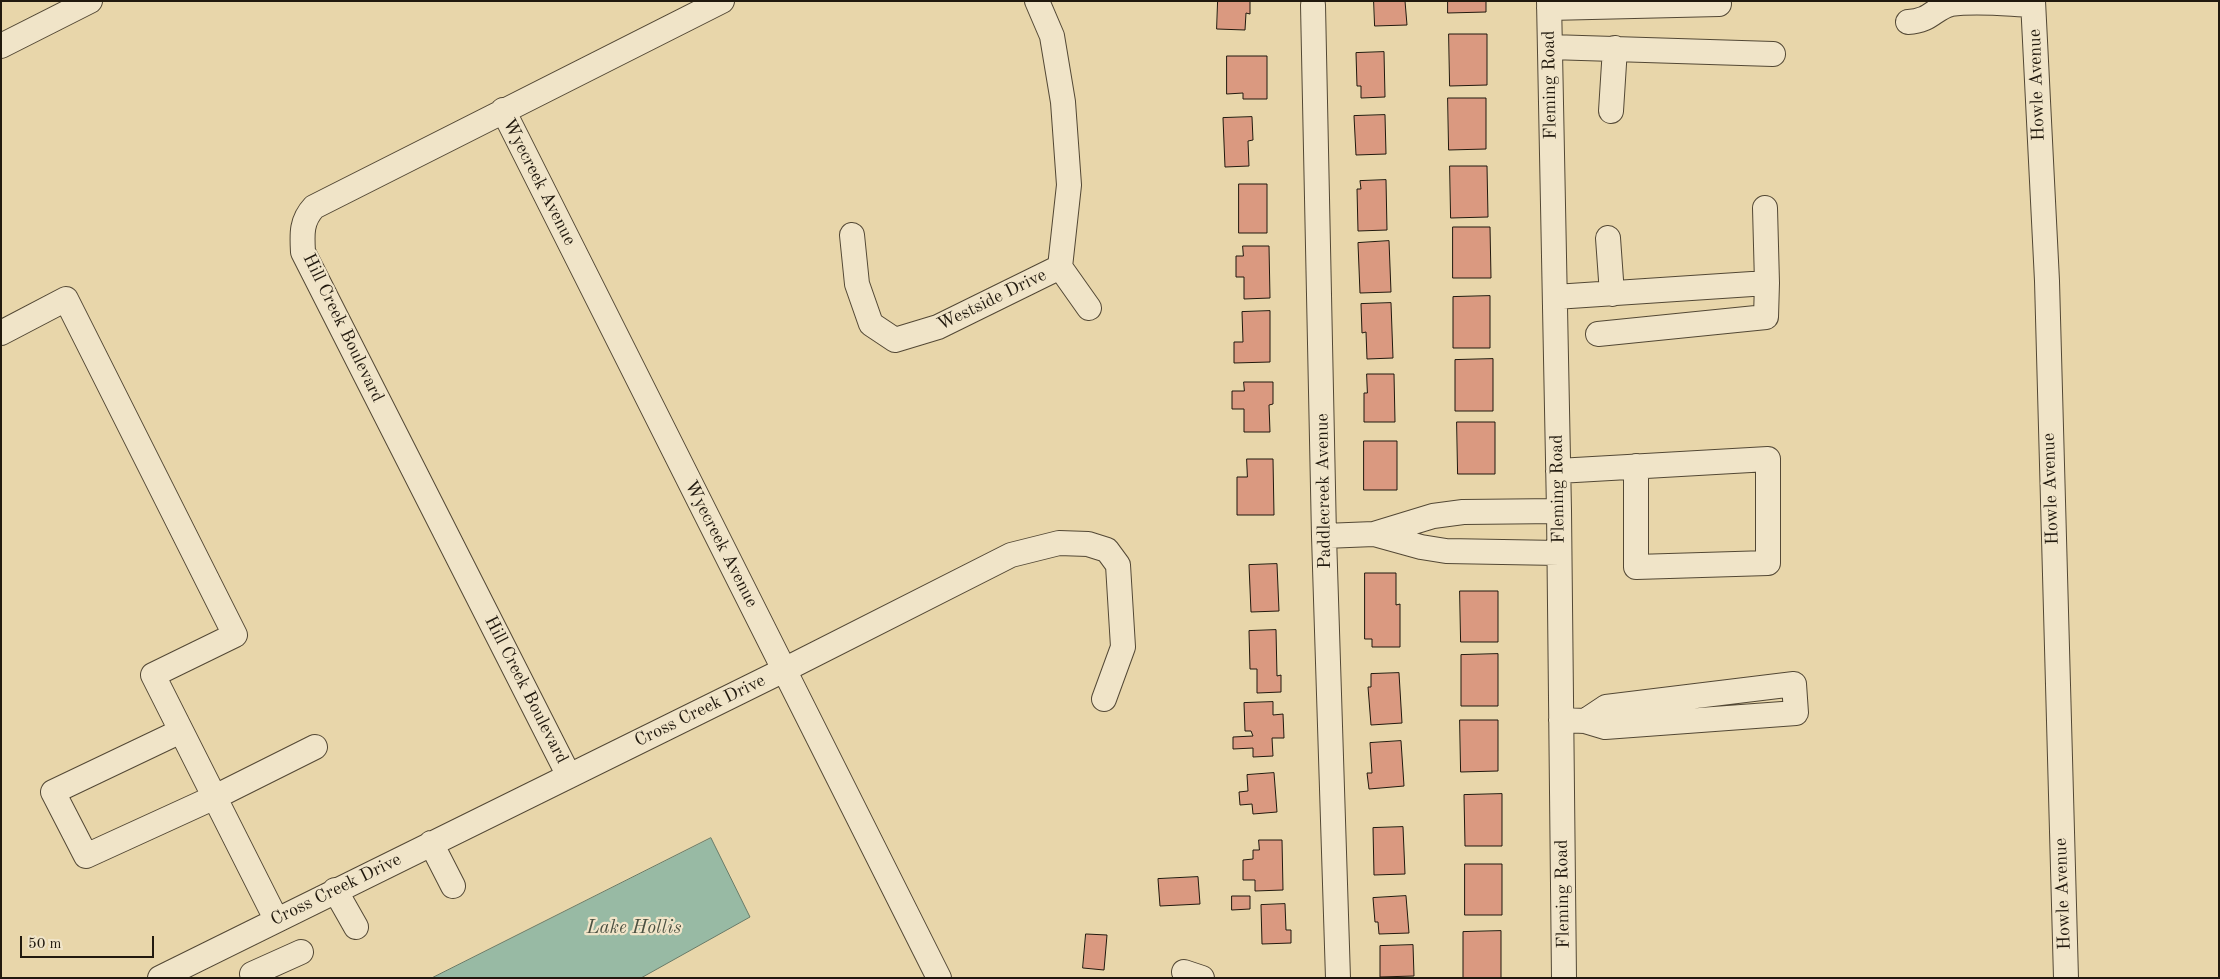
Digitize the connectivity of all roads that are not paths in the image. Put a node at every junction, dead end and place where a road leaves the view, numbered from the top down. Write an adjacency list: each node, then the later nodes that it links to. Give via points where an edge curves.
1 (722, 1): 14 (street, Hill Creek Boulevard)
2 (1037, 1): 19 (street, Westside Drive, via 1052,36 1063,102 1069,185)
3 (85, 2): 10 (street)
4 (2033, 3): 9 (street, via 1966,1 1947,5 1922,21); 52 (street, Howle Avenue, via 2047,281)
5 (1549, 4): 6 (street); 11 (street, Fleming Road)
6 (1582, 4): 7 (street)
7 (1719, 4)
8 (1313, 5): 30 (street, Paddlecreek Avenue)
9 (1908, 22)
10 (1, 46)
11 (1550, 46): 12 (street); 22 (street, Fleming Road)
12 (1615, 48): 13 (street); 15 (street)
13 (1773, 54)
14 (503, 110): 32 (street, Wyecreek Avenue); 38 (street, Hill Creek Boulevard, via 314,207 306,215 302,228 304,252)
15 (1611, 111)
16 (1765, 208): 20 (street)
17 (852, 235): 19 (street, Westside Drive, via 857,284 871,324 895,340 938,327)
18 (1608, 238): 21 (street)
19 (1060, 267): 23 (street)
20 (1767, 284): 21 (street); 25 (street, via 1766,317)
21 (1612, 294): 22 (street)
22 (1555, 297): 27 (street, Fleming Road)
23 (1089, 308)
24 (1, 333): 36 (street, via 66,299 235,635 152,675)
25 (1598, 334)
26 (1636, 466): 26 (street, via 1636,567 1768,563 1768,459); 27 (street)
27 (1558, 471): 28 (street, Fleming Road)
28 (1559, 511): 29 (street, via 1463,512 1433,516); 31 (street, Fleming Road)
29 (1374, 534): 30 (street); 31 (street, via 1446,551)
30 (1324, 536): 50 (street, Paddlecreek Avenue)
31 (1559, 553): 34 (street, Fleming Road)
32 (784, 670): 33 (street, Cross Creek Drive, via 1011,555 1059,543 1088,544 1107,550 1118,565 1123,647); 38 (street, Cross Creek Drive); 49 (street, Wyecreek Avenue)
33 (1104, 699)
34 (1561, 720): 35 (street); 51 (street, Fleming Road)
35 (1585, 720): 35 (street, via 1605,727 1796,713 1794,684 1606,707)
36 (181, 731): 39 (street); 39 (street, via 53,792 86,856)
37 (314, 747): 39 (street)
38 (569, 776): 40 (street, Cross Creek Drive)
39 (215, 797): 43 (street)
40 (431, 843): 41 (street); 42 (street, Cross Creek Drive)
41 (453, 886)
42 (335, 890): 43 (street, Cross Creek Drive); 44 (street)
43 (276, 919): 45 (street, Cross Creek Drive)
44 (356, 927)
45 (237, 939): 47 (street); 48 (street, Cross Creek Drive)
46 (301, 952): 47 (street)
47 (248, 976)
48 (160, 978)
49 (939, 978)
50 (1338, 978)
51 (1564, 978)
52 (2066, 978)

